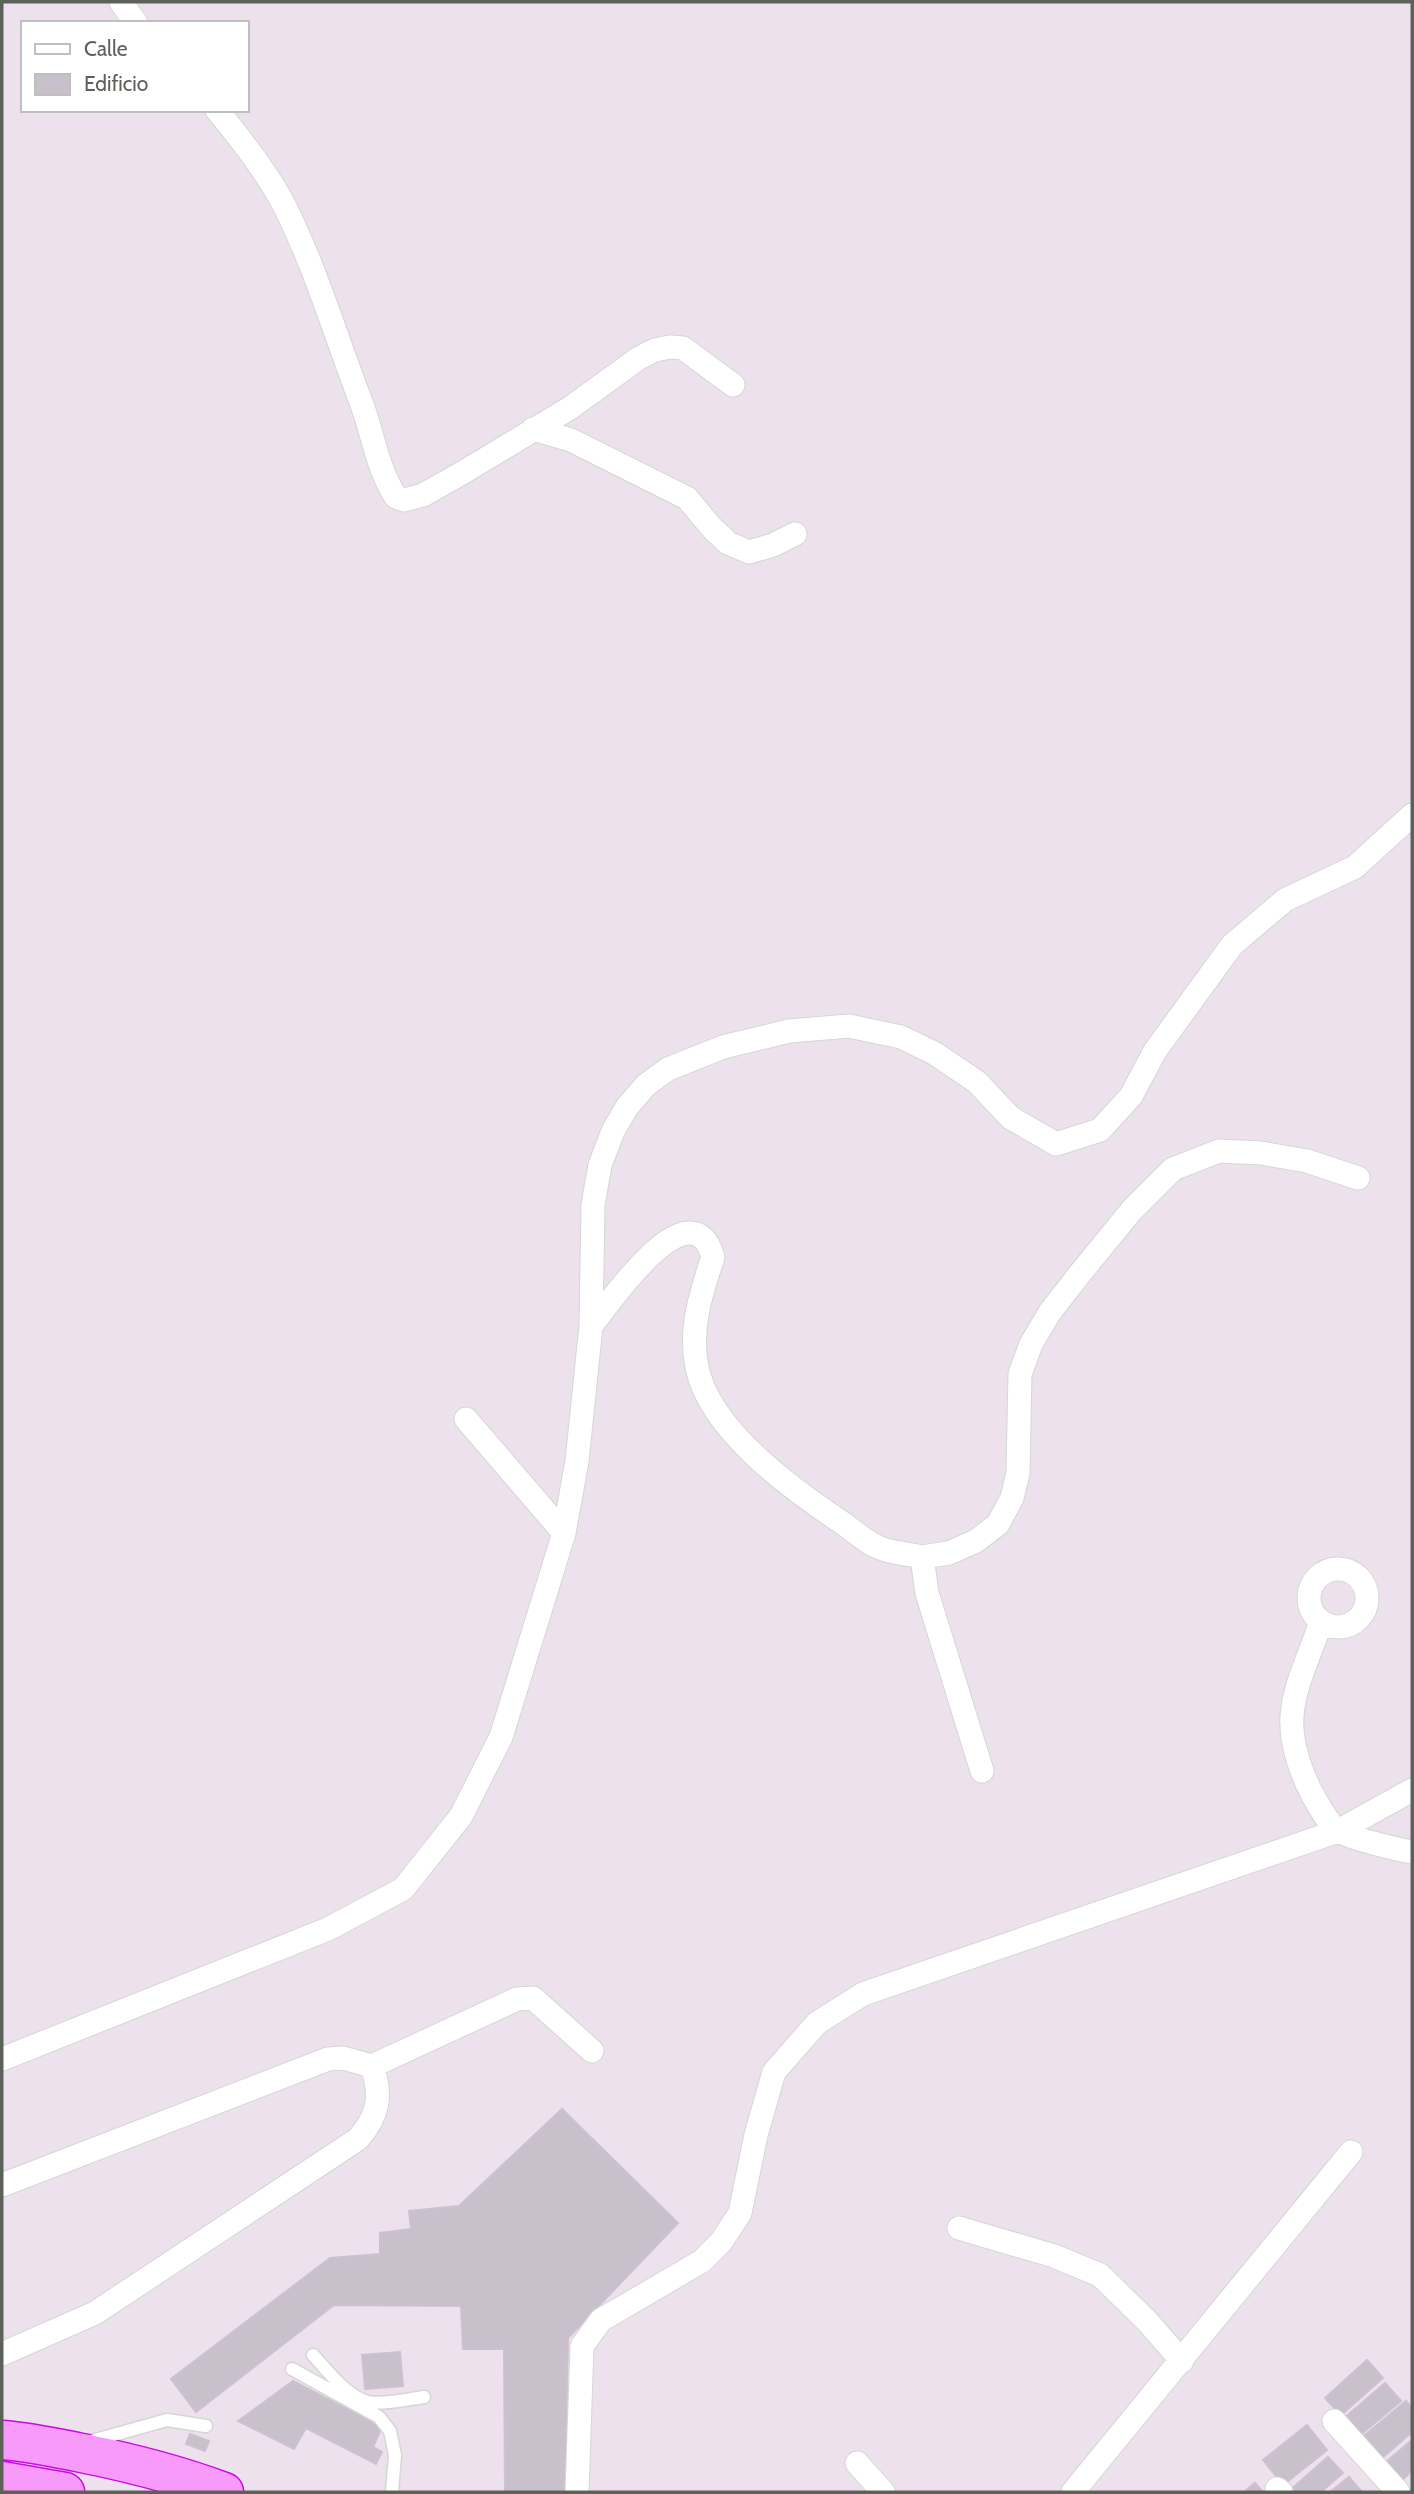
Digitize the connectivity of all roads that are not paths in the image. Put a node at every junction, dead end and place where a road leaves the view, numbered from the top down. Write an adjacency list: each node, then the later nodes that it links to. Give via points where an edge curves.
1 (121, 2): 2 (street)
2 (135, 21)
3 (219, 112): 5 (street, via 284,205 312,268 396,497 404,500 423,495)
4 (733, 385): 5 (street, via 683,348 670,346 639,358)
5 (533, 429): 6 (street, via 571,440 687,498 720,536 749,552)
6 (795, 534)
7 (1412, 815): 9 (street, via 1355,867 1284,900 1232,945 1155,1051 1131,1096 1100,1130 1056,1144 1011,1118 977,1082 934,1054 901,1037 849,1026 789,1031 723,1047 668,1069 626,1107 600,1165 593,1205)
8 (1358, 1178): 12 (street, via 1307,1161 1261,1153 1219,1151 1173,1169 1082,1270 1031,1344 1020,1374 1018,1473 1012,1498 998,1524 949,1553)
9 (591, 1326): 11 (street, via 577,1461); 12 (street, via 655,1249 685,1233 697,1233 713,1257 693,1343 697,1370 711,1403 735,1434 819,1507 878,1547)
10 (466, 1419): 11 (street)
11 (564, 1533): 19 (street, via 501,1737 461,1816 403,1889 328,1929)
12 (922, 1557): 14 (street, via 927,1593)
13 (1321, 1622): 16 (street, via 1294,1691 1290,1726 1298,1765 1318,1805)
14 (982, 1771)
15 (1412, 1790): 16 (street)
16 (1338, 1831): 17 (street); 38 (street, via 863,1994 817,2023 774,2072 740,2213 720,2242 702,2262 601,2320 582,2346)
17 (1412, 1852)
18 (592, 2051): 20 (street, via 533,1998 517,1999)
19 (2, 2059)
20 (372, 2066): 22 (street, via 328,2059); 24 (street, via 378,2084 377,2106 358,2140 95,2313)
21 (1352, 2152): 26 (street)
22 (2, 2185)
23 (959, 2228): 26 (street, via 1100,2275)
24 (2, 2354)
25 (313, 2355): 28 (lane, via 356,2397 370,2403)
26 (1182, 2361): 40 (street)
27 (292, 2368): 37 (lane, via 379,2417 390,2431 395,2455)
28 (424, 2397)
29 (1334, 2421): 41 (street)
30 (206, 2426): 32 (lane, via 166,2420)
31 (2, 2440): 32 (highway)
32 (64, 2449): 36 (highway, via 177,2474)
33 (857, 2463): 39 (street)
34 (2, 2482): 35 (highway)
35 (65, 2492)
36 (224, 2492)
37 (392, 2492)
38 (577, 2492)
39 (883, 2492)
40 (1073, 2492)
41 (1398, 2492)

